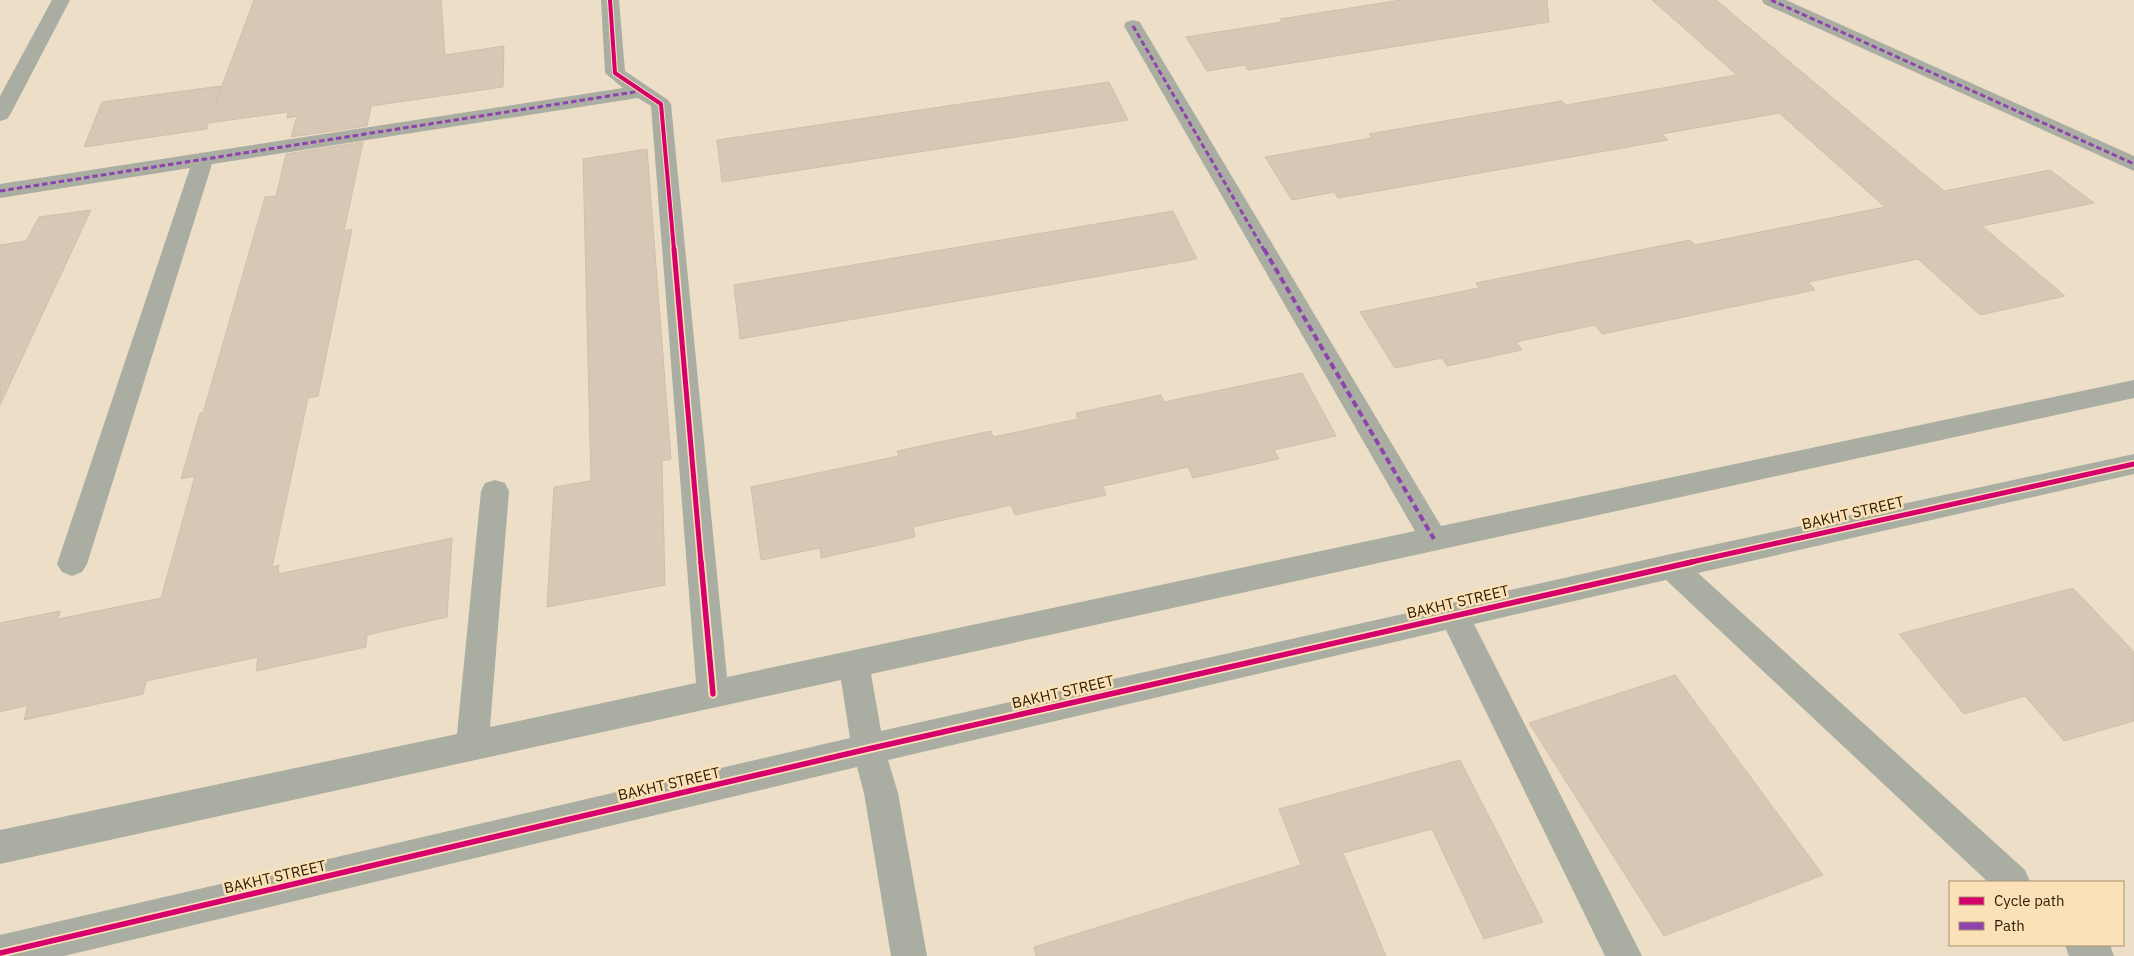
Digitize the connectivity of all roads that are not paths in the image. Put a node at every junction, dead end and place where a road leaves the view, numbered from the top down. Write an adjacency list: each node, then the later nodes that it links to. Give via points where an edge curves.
1 (61, 0): 6 (street)
2 (610, 0): 5 (street, via 615,73)
3 (1772, 0): 8 (street)
4 (1133, 26): 13 (street)
5 (641, 91): 7 (street); 18 (street, via 661,104)
6 (0, 115)
7 (204, 160): 9 (street); 14 (street)
8 (2134, 164)
9 (0, 191)
10 (2134, 389): 13 (street)
11 (2134, 464): 15 (street, BAKHT STREET)
12 (495, 491): 19 (street)
13 (1434, 540): 17 (street)
14 (72, 564)
15 (1671, 566): 16 (street, BAKHT STREET); 22 (street)
16 (1454, 615): 20 (street, BAKHT STREET); 26 (street)
17 (854, 664): 18 (street); 20 (street)
18 (713, 694): 19 (street)
19 (472, 746): 21 (street)
20 (868, 750): 24 (street, BAKHT STREET); 25 (street, via 881,793)
21 (0, 847)
22 (2012, 881)
23 (2084, 946): 27 (street)
24 (0, 953)
25 (909, 956)
26 (1624, 956)
27 (2096, 956)

